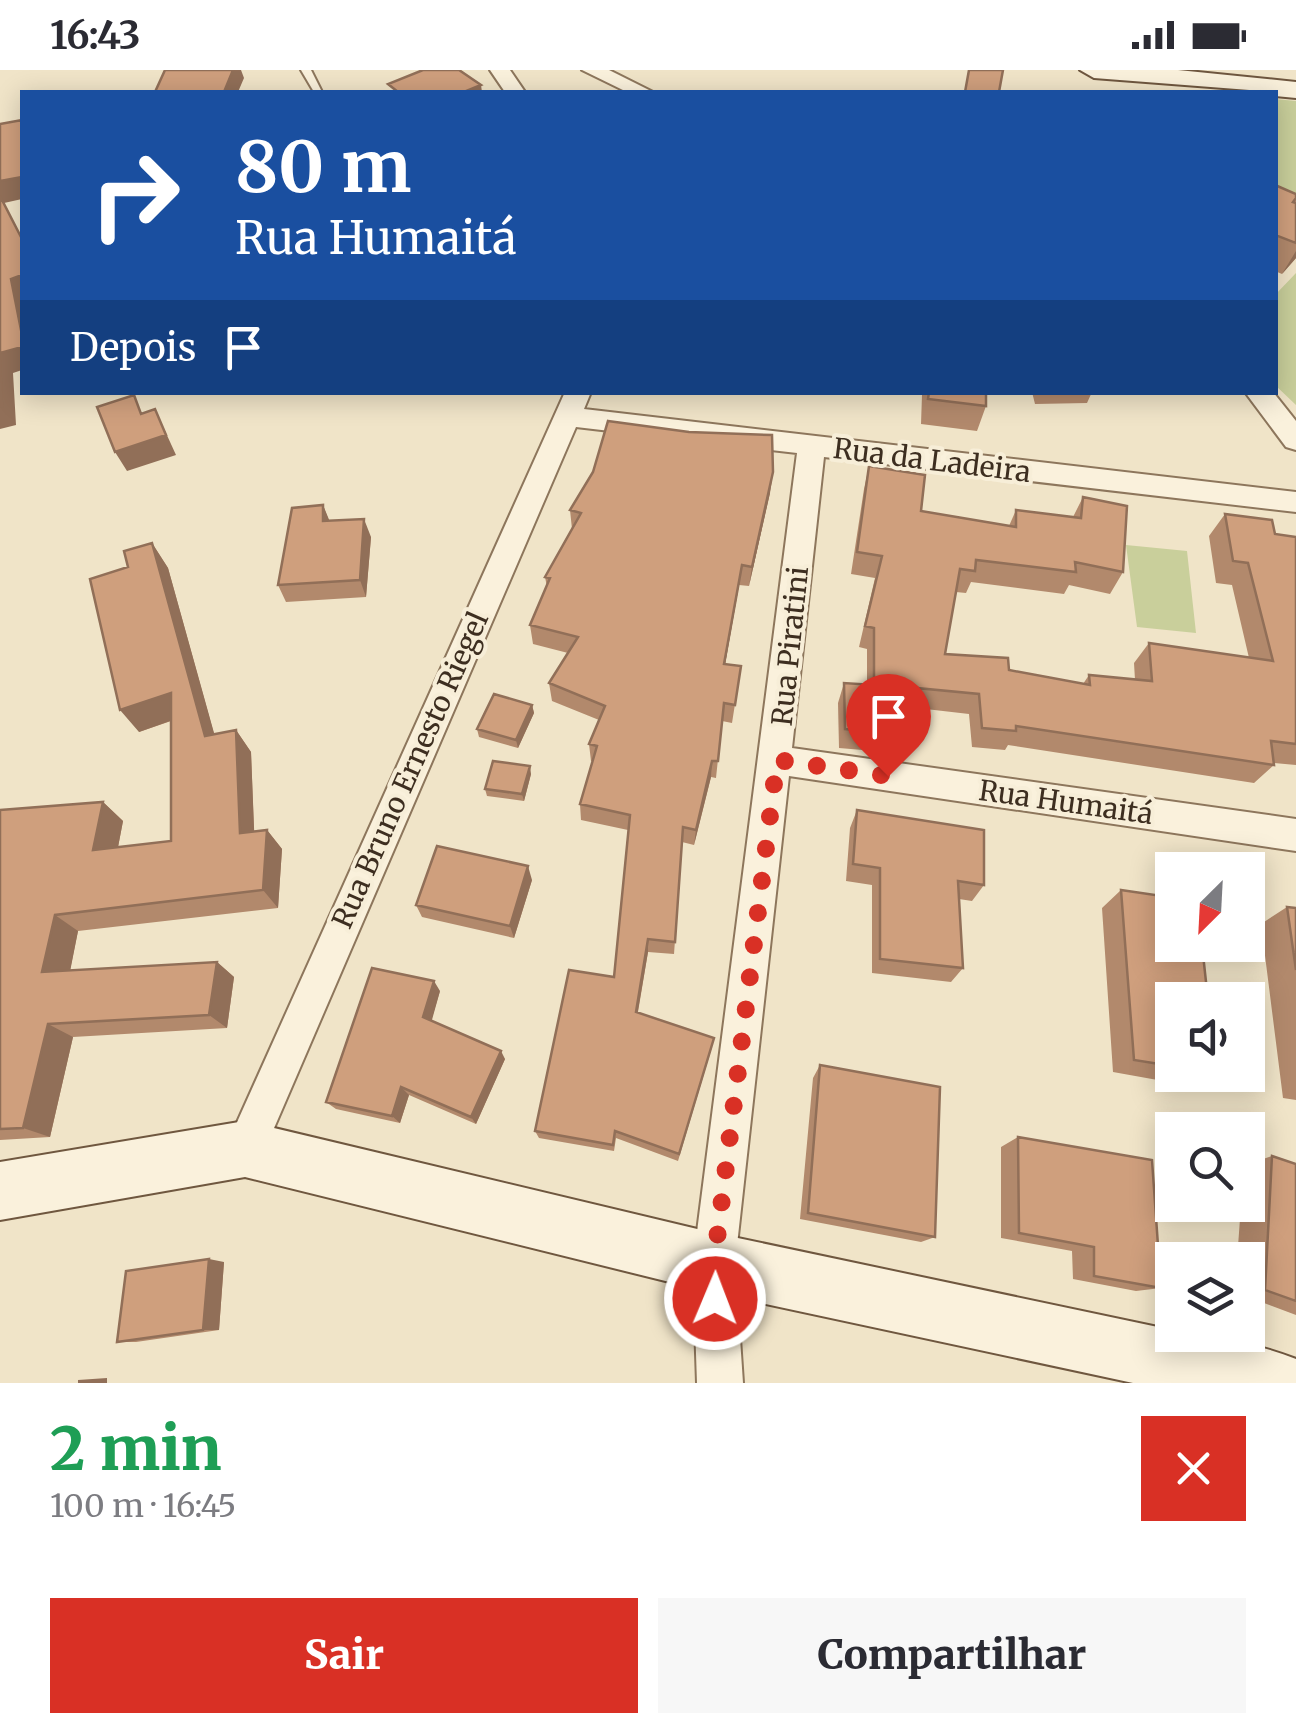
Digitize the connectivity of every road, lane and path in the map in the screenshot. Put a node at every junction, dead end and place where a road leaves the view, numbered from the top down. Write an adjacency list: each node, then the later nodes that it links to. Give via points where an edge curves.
1 (592, 70): 3 (street)
2 (1094, 70): 4 (street)
3 (638, 90)
4 (1296, 90)
5 (1260, 395): 7 (street)
6 (573, 405): 8 (street, Rua da Ladeira); 12 (street, Rua Bruno Ernesto Riegel)
7 (1296, 440)
8 (812, 446): 9 (street, Rua da Ladeira); 10 (street, Rua Piratini)
9 (1296, 502)
10 (777, 760): 11 (street, Rua Humaitá); 14 (street, Rua Piratini)
11 (1296, 835)
12 (244, 1148): 13 (street); 14 (street)
13 (0, 1191)
14 (714, 1263): 15 (street, Rua Piratini); 16 (street)
15 (720, 1383)
16 (1278, 1383)

